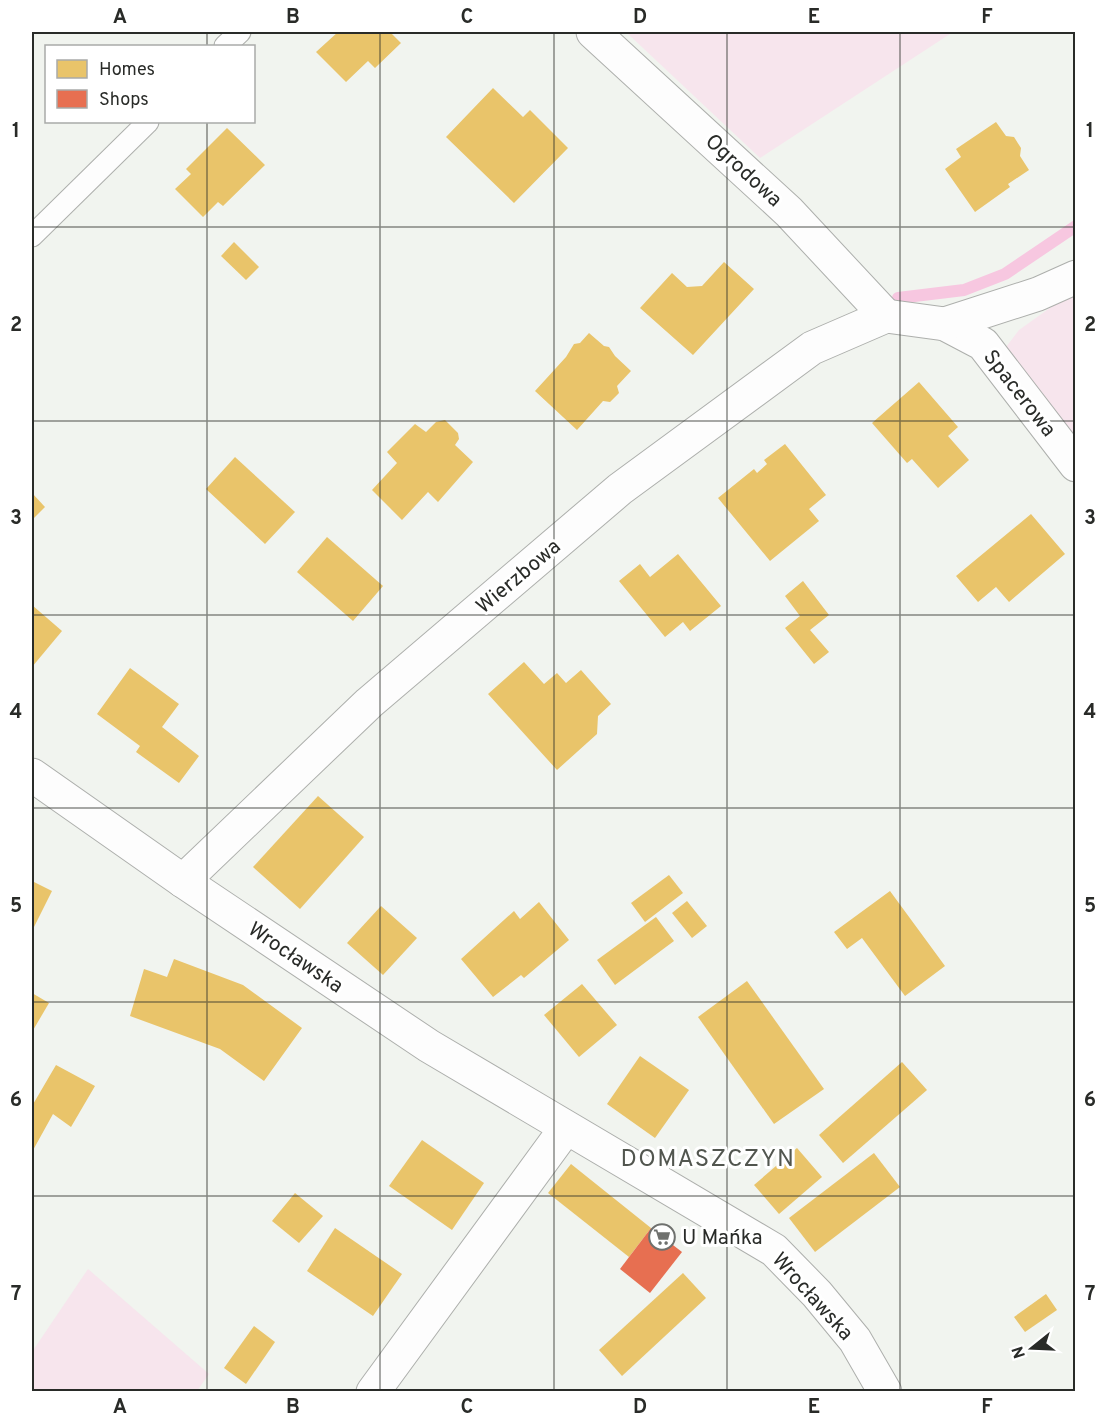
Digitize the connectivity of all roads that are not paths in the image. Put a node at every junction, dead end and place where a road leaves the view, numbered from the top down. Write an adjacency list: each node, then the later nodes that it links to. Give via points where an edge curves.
1 (240, 32): 3 (lane)
2 (593, 32): 7 (street, Ogrodowa, via 789,212)
3 (226, 45)
4 (147, 123): 5 (lane)
5 (32, 236)
6 (1076, 277): 8 (street, via 1038,294)
7 (886, 316): 8 (street, Spacerowa); 11 (street, Wierzbowa, via 812,348 620,489 369,703)
8 (945, 324): 9 (street, Spacerowa, via 983,344)
9 (1076, 465)
10 (32, 775): 11 (street, Wrocławska)
11 (183, 881): 12 (street, Wrocławska, via 429,1046)
12 (566, 1128): 13 (street); 14 (street, Wrocławska, via 774,1250 855,1340)
13 (373, 1392)
14 (885, 1392)

